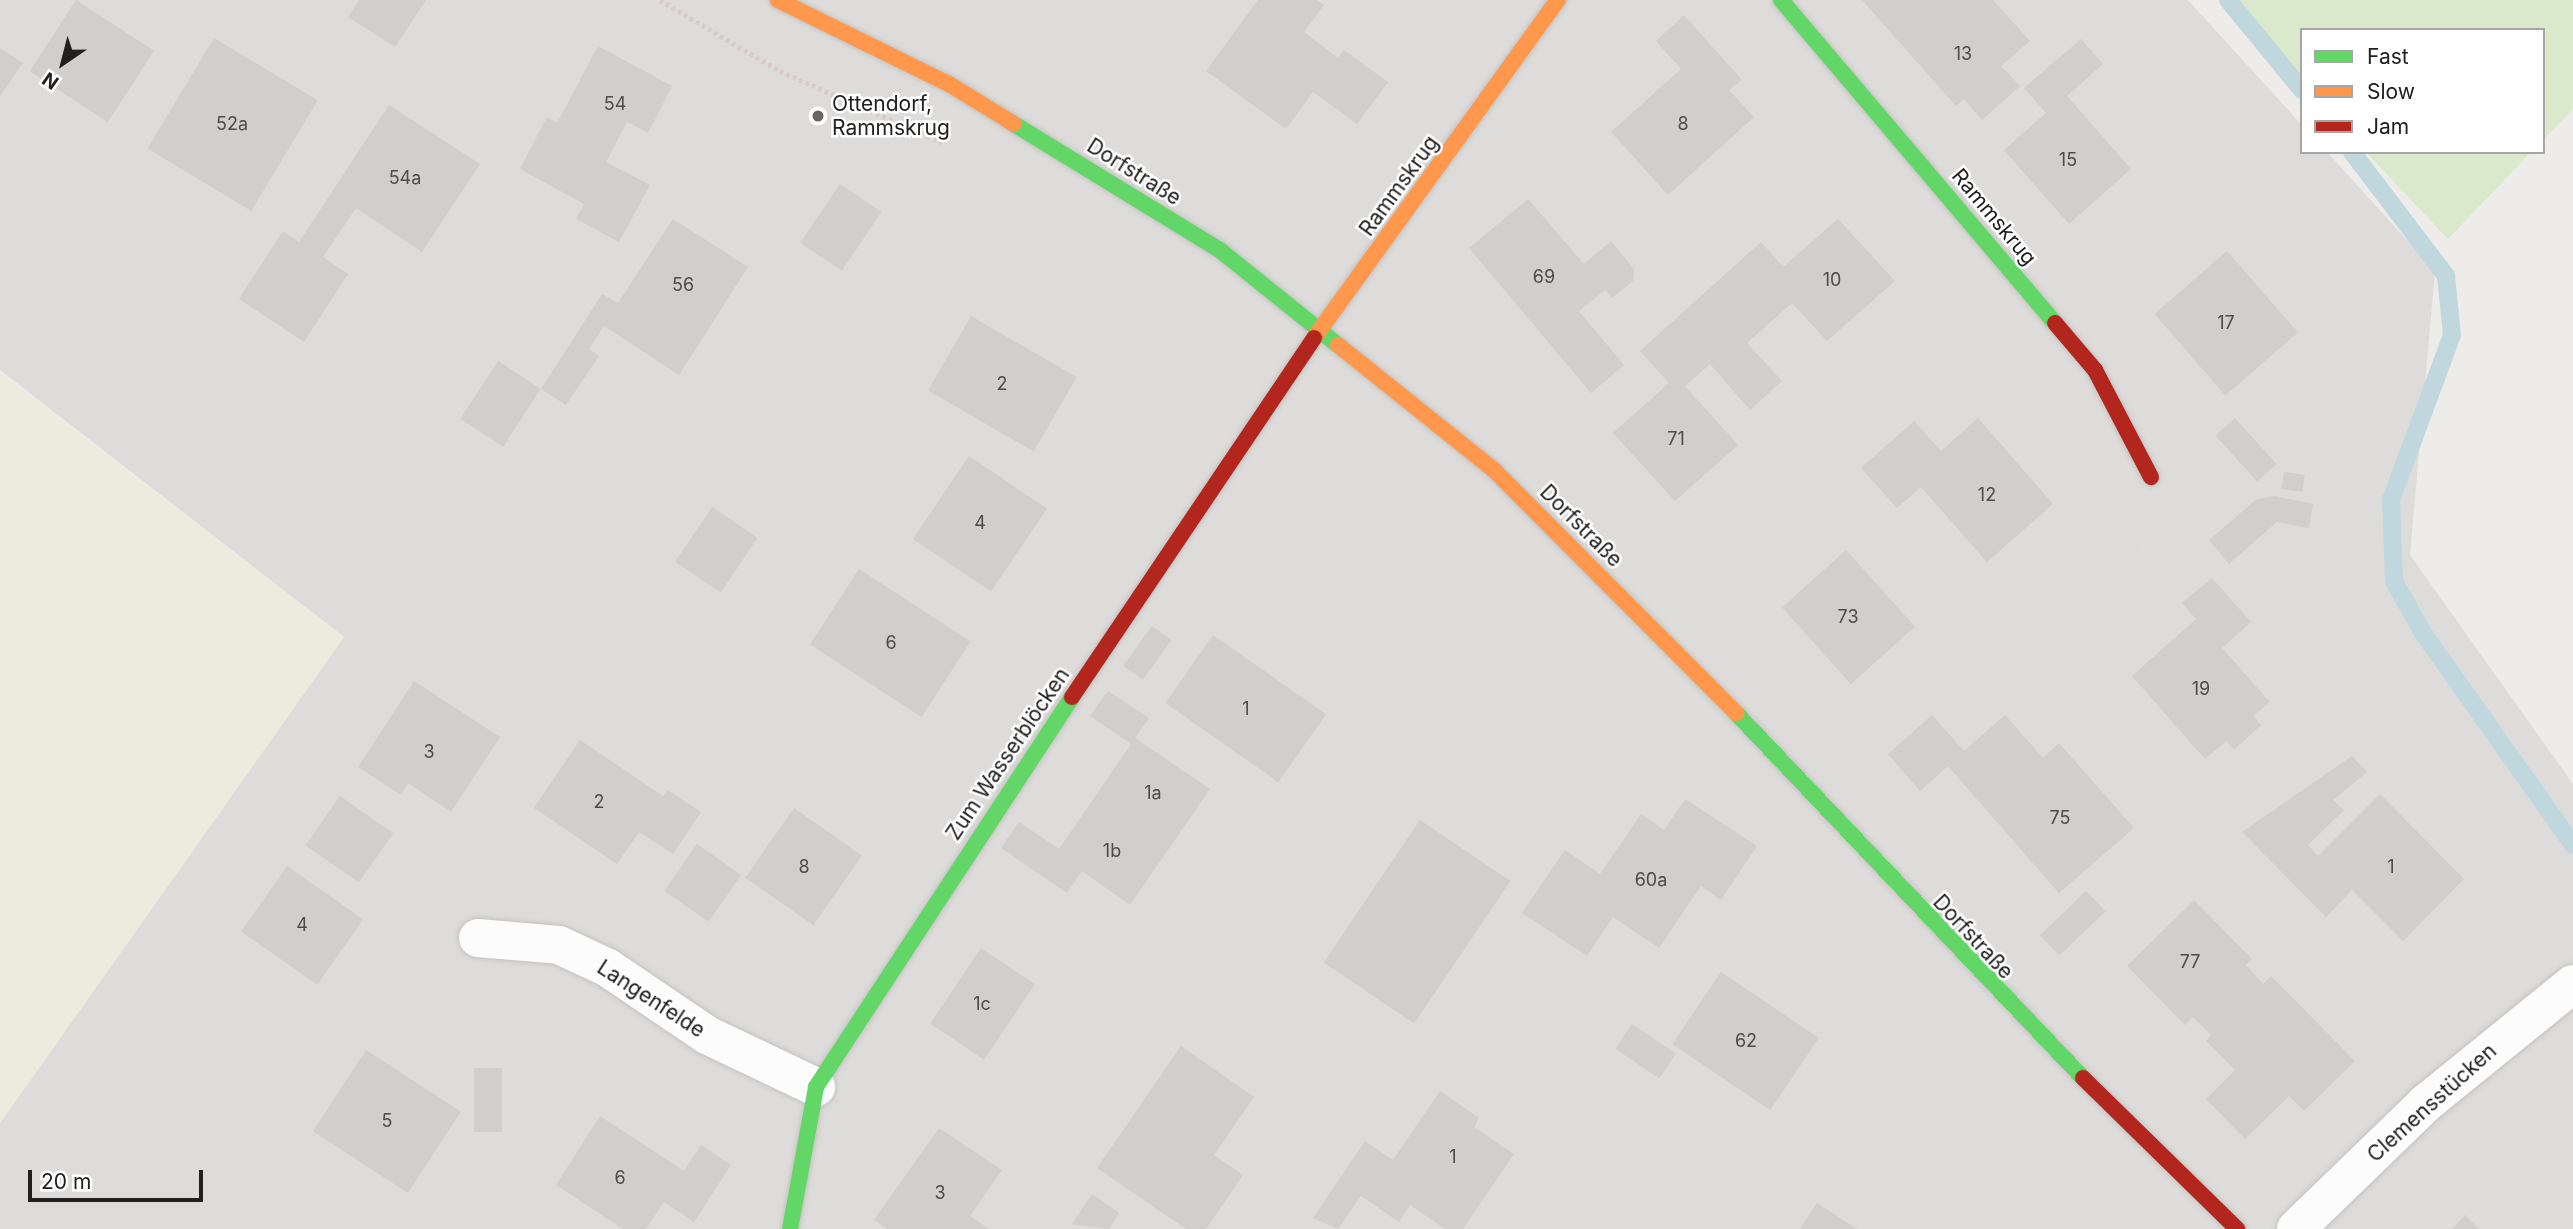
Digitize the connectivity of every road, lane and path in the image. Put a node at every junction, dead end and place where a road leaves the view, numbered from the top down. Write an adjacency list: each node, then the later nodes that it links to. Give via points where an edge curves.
1 (660, 0): 5 (path, via 780,71)
2 (778, 0): 6 (street, Dorfstraße, via 948,84 1221,251)
3 (1558, 0): 6 (street, Rammskrug)
4 (1781, 0): 7 (street, Rammskrug, via 2095,370)
5 (957, 149)
6 (1322, 328): 10 (street, Zum Wasserblöcken, via 855,1019); 12 (street, Dorfstraße, via 1505,480 1699,674 1990,986)
7 (2151, 477)
8 (478, 938): 10 (street, Langenfelde, via 559,945 608,968 707,1035)
9 (2573, 984): 13 (street, Clemensstücken, via 2426,1104)
10 (816, 1087): 11 (street, Zum Wasserblöcken)
11 (790, 1229)
12 (2237, 1229)
13 (2297, 1229)

